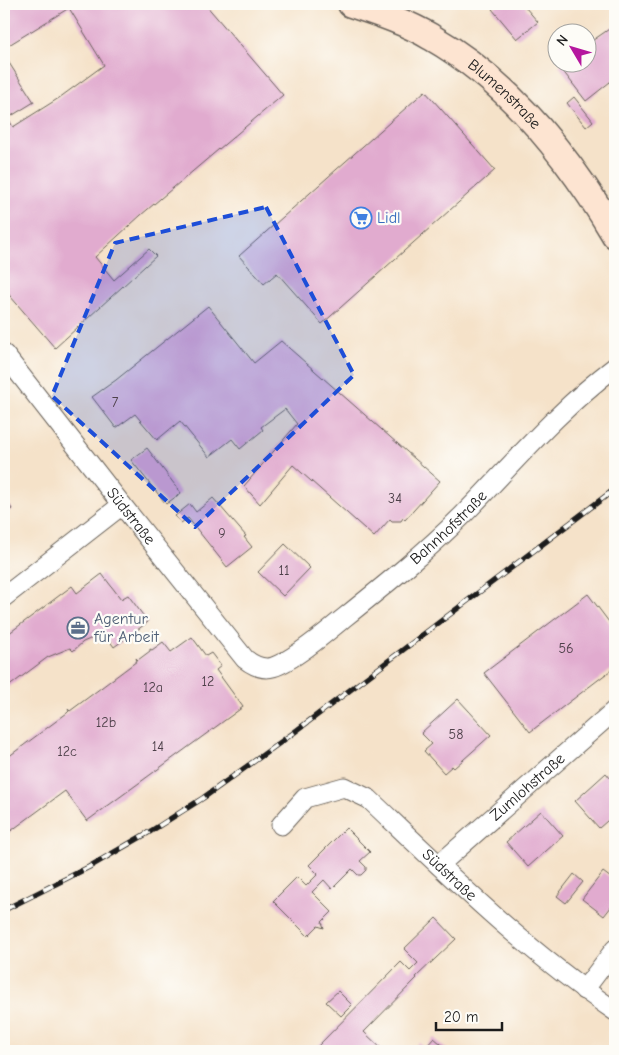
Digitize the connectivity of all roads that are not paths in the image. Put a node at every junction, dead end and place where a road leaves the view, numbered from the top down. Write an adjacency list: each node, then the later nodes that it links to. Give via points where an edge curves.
1 (351, 4): 2 (street, Blumenstraße, via 430,36 485,75 553,145)
2 (615, 235)
3 (4, 354): 5 (street, Südstraße)
4 (615, 367): 7 (street, Bahnhofstraße, via 581,395 461,517 383,587 298,653)
5 (122, 505): 6 (street); 7 (street, Südstraße, via 246,659)
6 (4, 597)
7 (266, 668)
8 (615, 710): 10 (street, Zumlohstraße)
9 (280, 825): 10 (street, Südstraße, via 304,798 344,788 369,799)
10 (439, 865): 12 (street, Südstraße, via 501,923)
11 (615, 949): 12 (street)
12 (584, 990): 13 (street, Südstraße)
13 (615, 1011)

